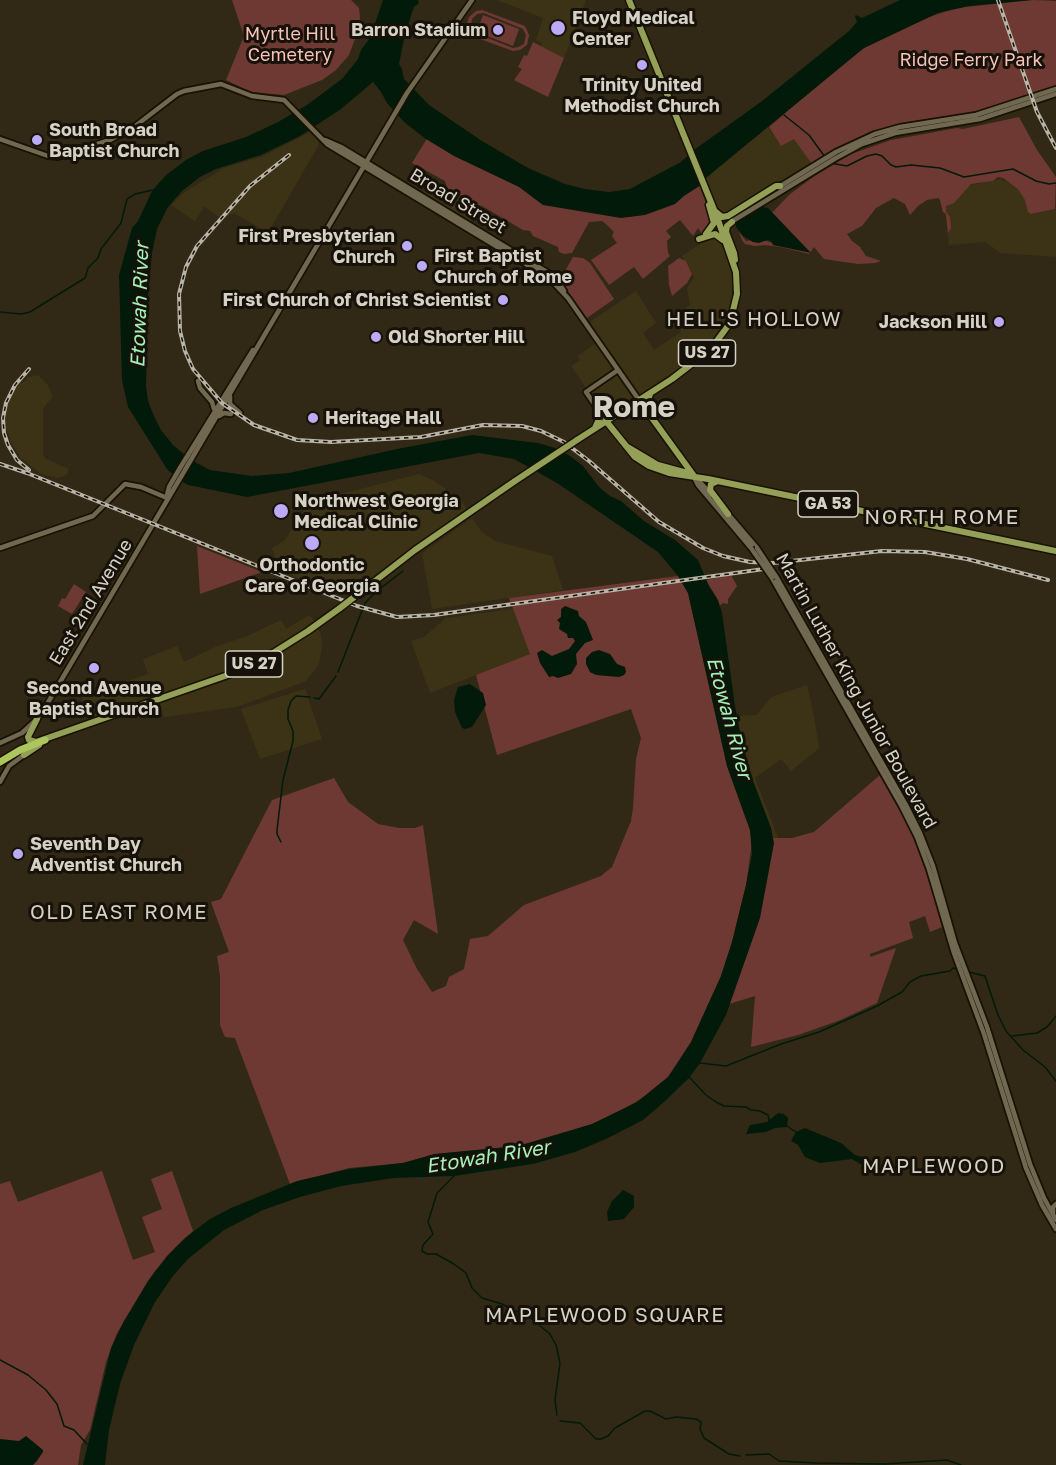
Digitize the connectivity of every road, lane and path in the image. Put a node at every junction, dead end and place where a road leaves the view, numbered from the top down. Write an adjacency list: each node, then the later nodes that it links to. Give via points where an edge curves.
1 (472, 0): 7 (main road, East 2nd Avenue, via 417,78)
2 (630, 0): 10 (main road, US 27)
3 (1056, 89): 6 (main road, via 976,115 875,134)
4 (1056, 94): 6 (main road, via 980,119 879,138)
5 (0, 139): 7 (main road, Broad Street, via 58,157 110,140 177,94 221,84 252,96 284,100 317,134)
6 (834, 155): 8 (main road)
7 (365, 164): 18 (main road, East 2nd Avenue); 19 (main road, Broad Street, via 555,277)
8 (814, 168): 9 (main road); 12 (main road)
9 (780, 186): 11 (main road, via 728,216 722,217); 13 (main road)
10 (708, 195): 11 (main road, US 27); 14 (main road, via 714,223)
11 (714, 210): 13 (main road, US 27)
12 (732, 222): 13 (main road); 17 (main road, via 726,229)
13 (720, 226): 16 (main road, US 27)
14 (706, 234)
15 (699, 239): 16 (main road, via 715,234)
16 (725, 242): 17 (main road, US 27)
17 (735, 267): 22 (main road, US 27, via 735,306 722,336 703,357)
18 (259, 344): 21 (main road, East 2nd Avenue); 25 (main road, East 2nd Avenue)
19 (618, 370): 23 (main road, Broad Street); 24 (main road, via 586,392)
20 (198, 381): 25 (main road, via 213,404)
21 (231, 391): 26 (main road, via 230,404); 29 (main road, East 2nd Avenue)
22 (652, 391): 23 (main road, US 27); 30 (main road, via 647,404)
23 (639, 400): 28 (main road, US 27); 30 (main road, Broad Street)
24 (598, 408): 28 (main road); 31 (main road)
25 (212, 413): 32 (main road, East 2nd Avenue)
26 (240, 413)
27 (231, 414): 29 (main road, via 221,414)
28 (606, 421): 31 (main road, US 27); 33 (main road, GA 53)
29 (211, 425): 32 (main road, East 2nd Avenue)
30 (657, 426): 34 (main road, Broad Street)
31 (595, 429): 45 (main road, US 27, bridge, via 420,546 308,631 256,663)
32 (195, 447): 38 (main road, East 2nd Avenue)
33 (627, 448): 35 (main road, Martin Luther King Junior Boulevard / GA 53); 36 (main road, GA 53, via 649,466)
34 (676, 454): 35 (main road, via 680,464); 36 (main road, Broad Street)
35 (673, 469): 36 (main road, Martin Luther King Junior Boulevard / GA 53)
36 (694, 476): 37 (main road, GA 53); 39 (main road, Martin Luther King Junior Boulevard); 41 (main road, Martin Luther King Junior Boulevard)
37 (718, 481): 39 (main road, via 710,490); 42 (main road, GA 53)
38 (167, 498): 40 (main road, via 125,484 93,516); 44 (main road, East 2nd Avenue)
39 (728, 514): 41 (main road, Martin Luther King Junior Boulevard)
40 (0, 548)
41 (754, 548): 43 (main road, Martin Luther King Junior Boulevard, bridge)
42 (1056, 551)
43 (775, 578): 51 (main road, Martin Luther King Junior Boulevard, via 920,845); 51 (main road, Martin Luther King Junior Boulevard, via 906,805 930,858 951,931 987,1027)
44 (37, 718): 46 (main road, via 28,737); 47 (main road, via 21,733)
45 (48, 739): 46 (main road, US 27); 48 (main road); 49 (highway, US 27)
46 (36, 742): 49 (highway, US 27, via 17,748)
47 (0, 743)
48 (24, 754): 50 (main road, via 9,766)
49 (0, 760)
50 (0, 782)
51 (1022, 1148): 52 (main road); 55 (main road)
52 (1038, 1196): 54 (main road); 56 (main road)
53 (1056, 1204): 55 (main road)
54 (1036, 1207)
55 (1055, 1218)
56 (1056, 1229)

